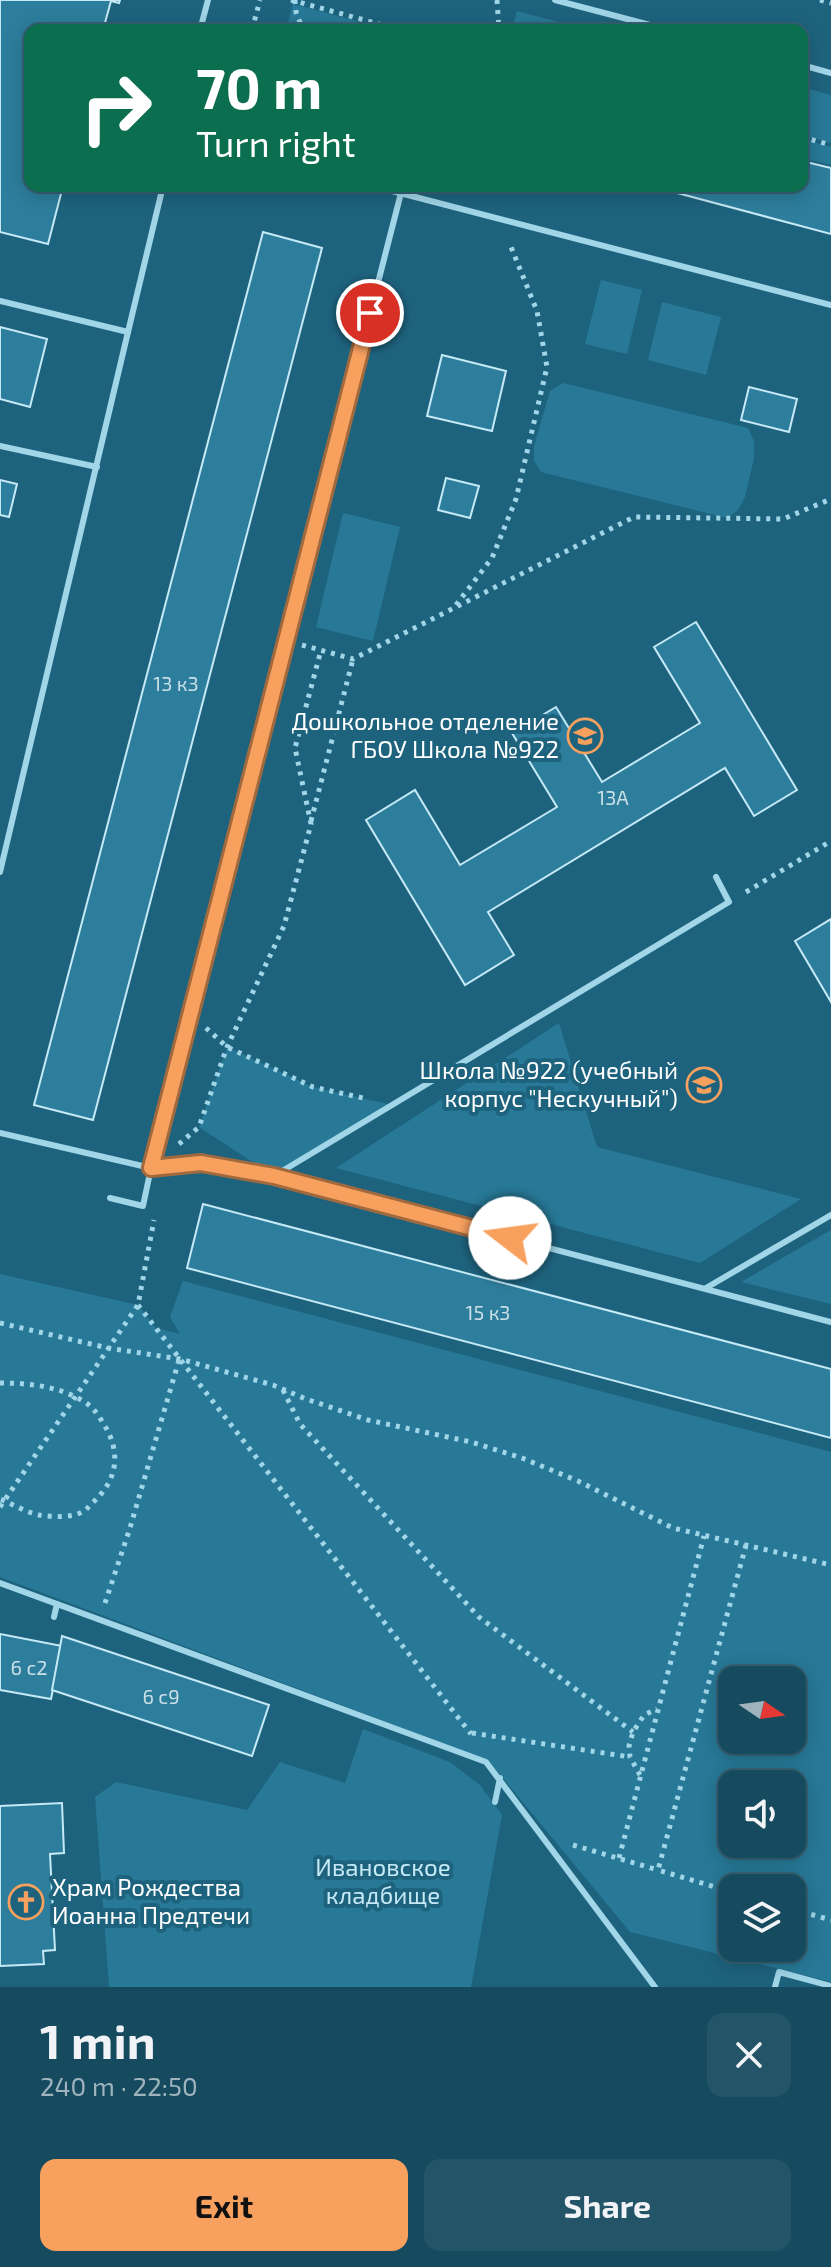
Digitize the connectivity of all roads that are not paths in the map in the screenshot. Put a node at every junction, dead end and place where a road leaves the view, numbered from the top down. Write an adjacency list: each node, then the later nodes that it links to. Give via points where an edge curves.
1 (208, 0): 3 (lane)
2 (555, 0): 4 (lane)
3 (202, 24)
4 (646, 24)
5 (808, 67): 6 (lane)
6 (831, 73)
7 (162, 192): 12 (lane)
8 (397, 192): 9 (lane)
9 (401, 193): 11 (lane); 18 (lane)
10 (0, 301): 12 (lane)
11 (831, 305)
12 (128, 332): 14 (lane)
13 (0, 446): 14 (lane)
14 (97, 467): 15 (lane)
15 (0, 872)
16 (716, 877): 19 (lane, via 729,902)
17 (0, 1133): 18 (lane)
18 (151, 1168): 19 (lane, via 201,1163); 20 (lane, via 143,1206)
19 (274, 1176): 22 (lane)
20 (110, 1198)
21 (831, 1215): 22 (lane)
22 (705, 1289): 23 (lane)
23 (831, 1322)
24 (0, 1583): 25 (lane)
25 (57, 1604): 26 (lane); 27 (lane, via 486,1762)
26 (54, 1617)
27 (500, 1778): 28 (lane); 30 (lane)
28 (495, 1802)
29 (831, 1986): 31 (lane, via 779,1972)
30 (655, 1987)
31 (775, 1987)

